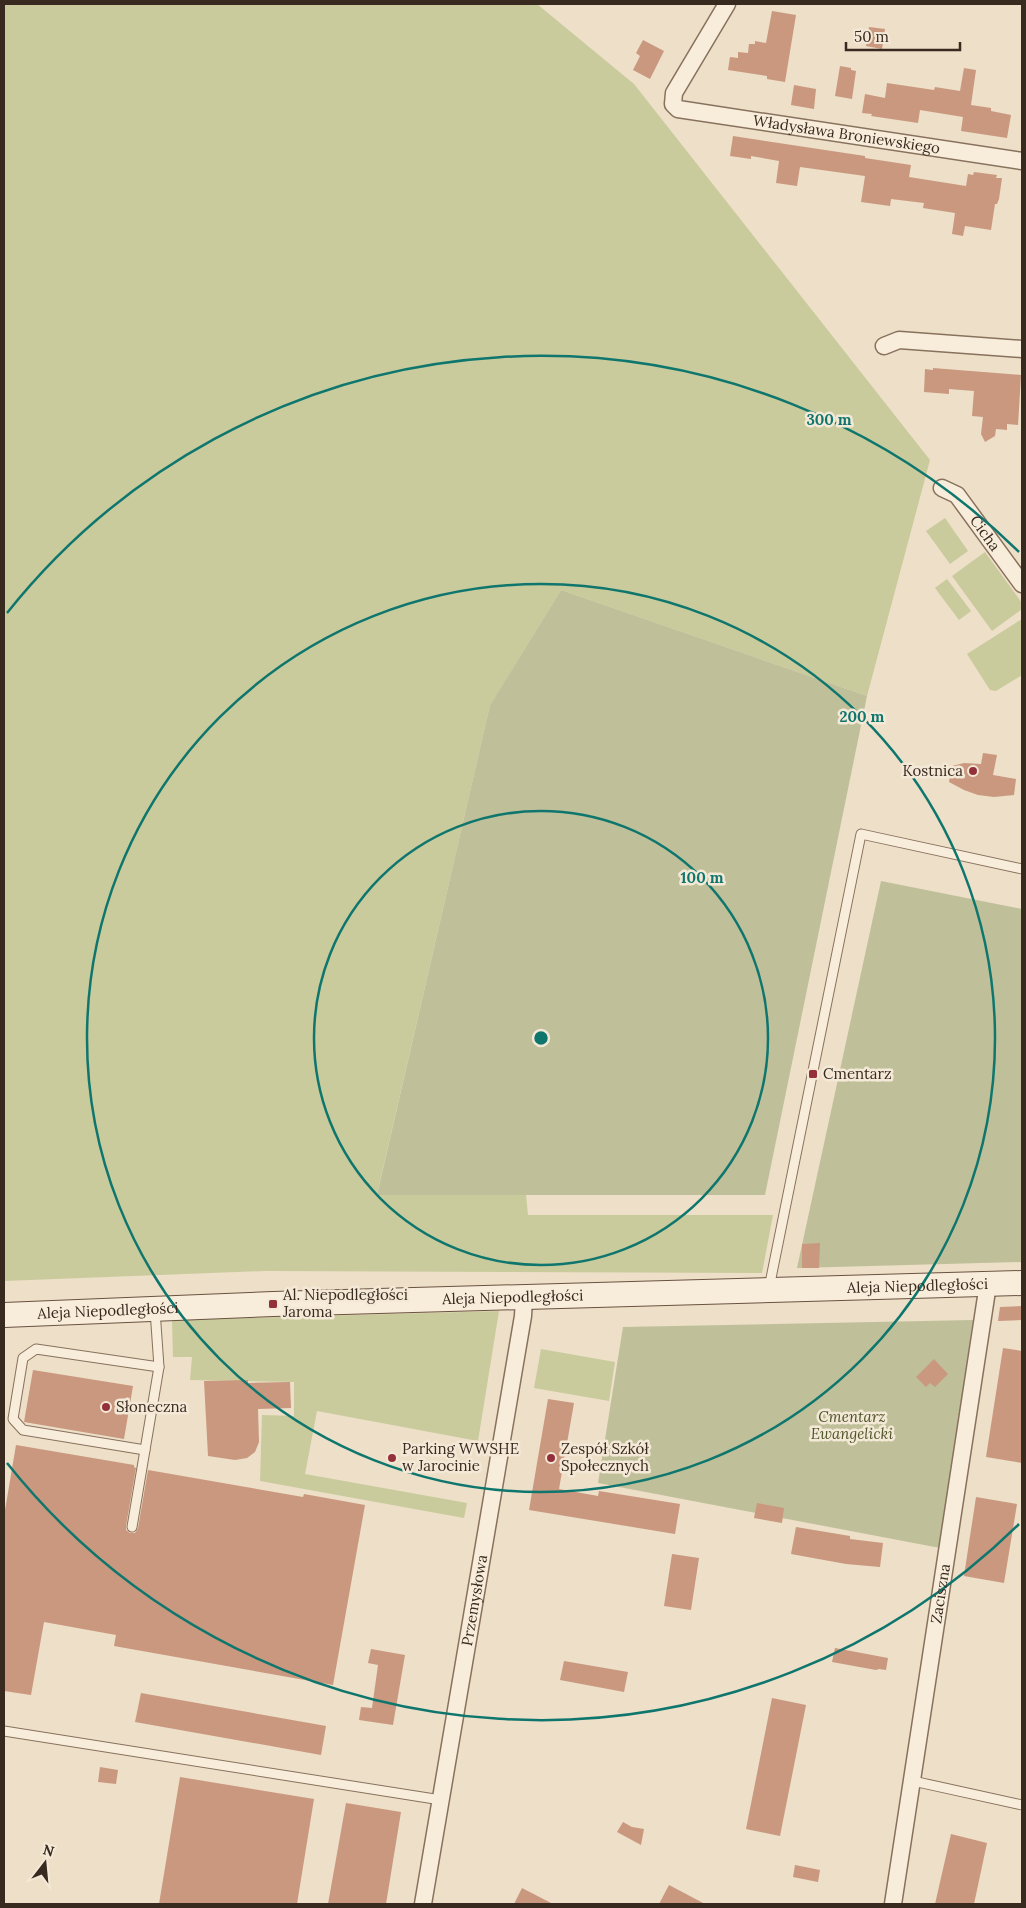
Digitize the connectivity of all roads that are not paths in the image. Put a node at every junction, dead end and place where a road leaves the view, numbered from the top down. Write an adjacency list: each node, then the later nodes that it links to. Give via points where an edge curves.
1 (727, 4): 2 (street, Władysława Broniewskiego, via 674,94 673,104 678,109)
2 (1022, 161)
3 (884, 346): 4 (street, via 899,340)
4 (1022, 349)
5 (942, 488): 6 (street, Cicha, via 957,496)
6 (1022, 584)
7 (1022, 869): 10 (lane, via 861,834)
8 (1022, 1283): 9 (main road, Aleja Niepodległości)
9 (988, 1284): 10 (main road, Aleja Niepodległości); 18 (street, Zaciszna)
10 (768, 1290): 11 (main road, Aleja Niepodległości)
11 (524, 1298): 12 (main road, Aleja Niepodległości); 19 (street, Przemysłowa, via 524,1316)
12 (155, 1309): 13 (main road, Aleja Niepodległości); 14 (lane)
13 (4, 1315)
14 (159, 1367): 15 (lane); 15 (lane, via 36,1349 22,1358 13,1419 23,1430)
15 (145, 1450): 16 (lane)
16 (132, 1527)
17 (4, 1731): 19 (lane)
18 (912, 1782): 20 (lane); 22 (street, Zaciszna)
19 (440, 1800): 21 (street, Przemysłowa)
20 (1022, 1805)
21 (423, 1904)
22 (893, 1904)

